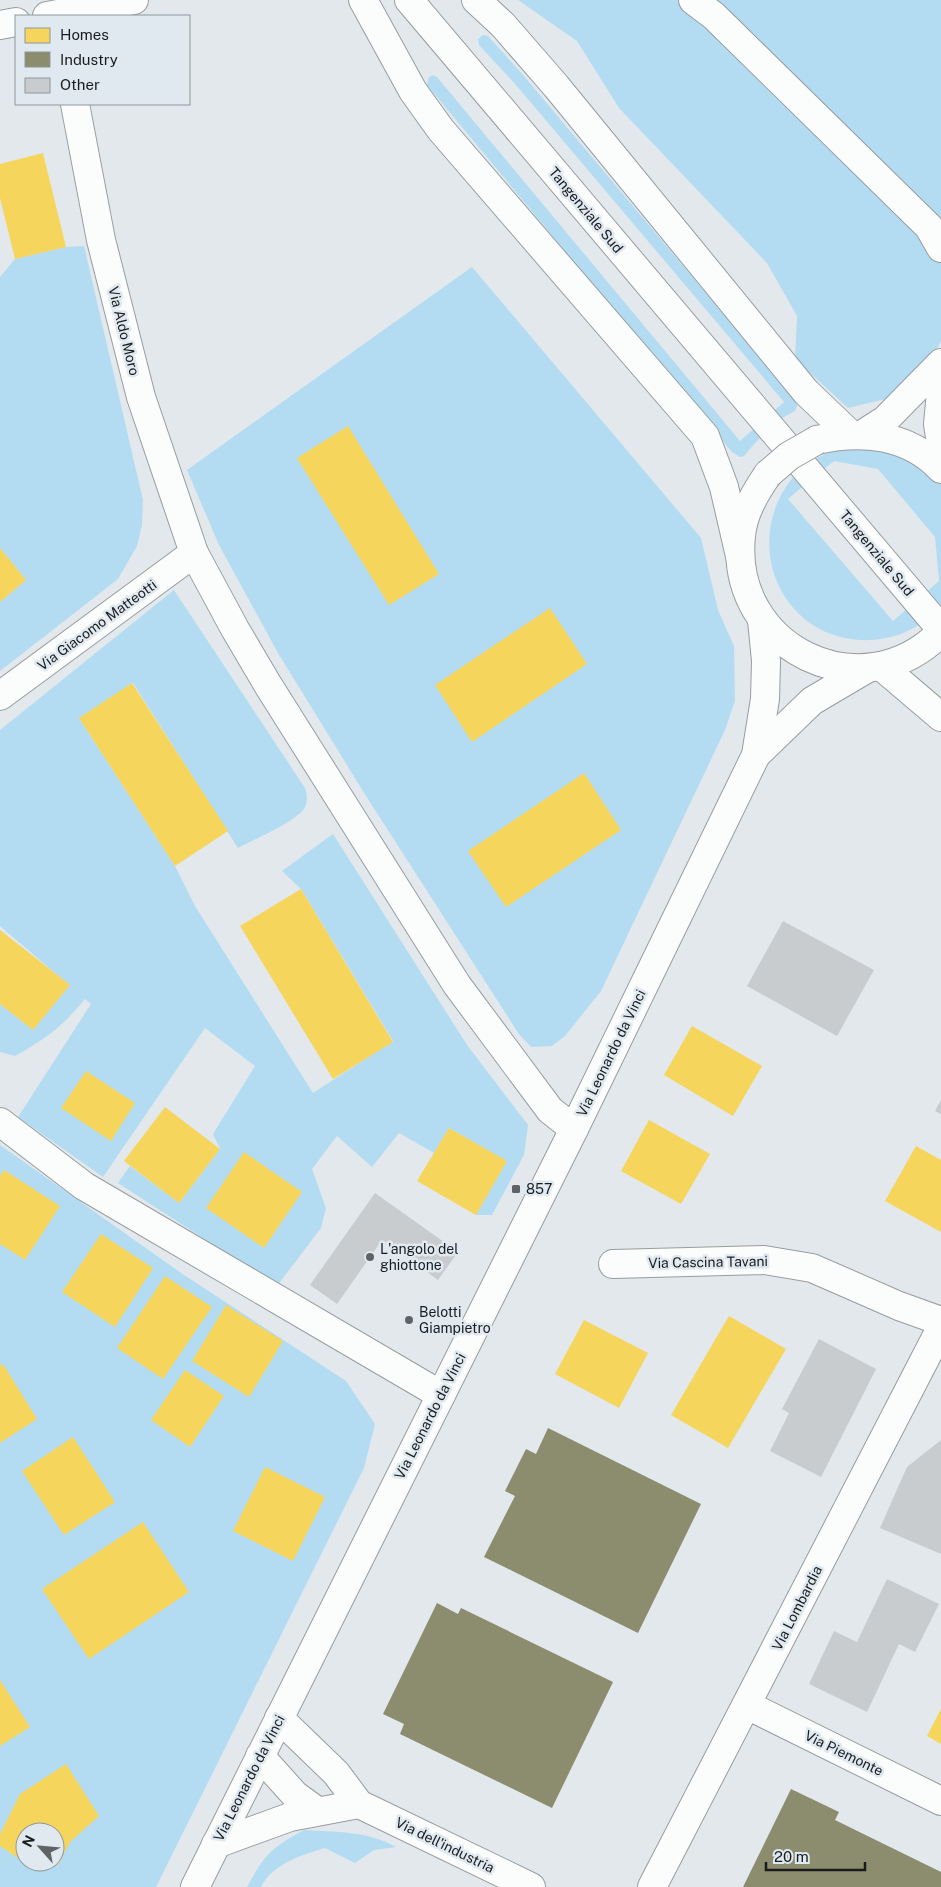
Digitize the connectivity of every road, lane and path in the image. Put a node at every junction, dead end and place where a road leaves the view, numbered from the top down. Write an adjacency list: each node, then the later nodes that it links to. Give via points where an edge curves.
1 (134, 0): 6 (main road)
2 (363, 0): 17 (main road, via 413,91 442,130 705,436 724,487)
3 (408, 0): 19 (main road, Tangenziale Sud)
4 (476, 0): 13 (main road, via 503,25 556,86 806,392)
5 (694, 0): 10 (main road, via 929,227)
6 (58, 15)
7 (15, 22): 8 (main road)
8 (0, 25)
9 (75, 105): 16 (main road, Via Aldo Moro, via 101,240 142,397)
10 (941, 248)
11 (941, 363): 13 (main road, via 885,420)
12 (941, 392): 14 (main road, via 938,424)
13 (856, 434): 15 (main road, via 890,439 911,447); 17 (main road, bridge, via 817,440 789,456 768,474 750,503 741,535)
14 (941, 444)
15 (941, 469)
16 (194, 553): 21 (main road, Via Giacomo Matteotti); 25 (main road, Via Aldo Moro, via 268,685 458,985 550,1110)
17 (740, 556): 18 (main road, via 745,584)
18 (762, 620): 20 (main road, via 779,639 818,662 837,667); 23 (main road, Via Leonardo da Vinci, via 765,699)
19 (941, 630): 20 (main road, Via Leonardo da Vinci, via 918,651)
20 (881, 665): 22 (main road); 23 (main road, Via Leonardo da Vinci, via 812,701)
21 (0, 696)
22 (941, 717)
23 (756, 755): 25 (main road, Via Leonardo da Vinci)
24 (0, 1122): 29 (main road, via 84,1186)
25 (574, 1129): 29 (main road, Via Leonardo da Vinci)
26 (613, 1264): 27 (main road, Via Cascina Tavani, via 764,1260 812,1268)
27 (941, 1321)
28 (941, 1328): 30 (main road, Via Lombardia)
29 (441, 1395): 31 (main road, Via Leonardo da Vinci)
30 (747, 1705): 33 (main road, Via Piemonte); 39 (main road, Via Lombardia)
31 (279, 1718): 32 (main road, Via Leonardo da Vinci); 34 (main road, via 336,1773)
32 (260, 1756): 35 (main road, via 295,1795); 36 (main road, Via Leonardo da Vinci)
33 (941, 1801)
34 (358, 1804): 35 (main road); 38 (main road, Via dell'industria)
35 (317, 1811): 36 (main road, via 290,1817)
36 (216, 1844): 37 (main road, Via Leonardo da Vinci)
37 (195, 1887)
38 (531, 1887)
39 (652, 1887)

